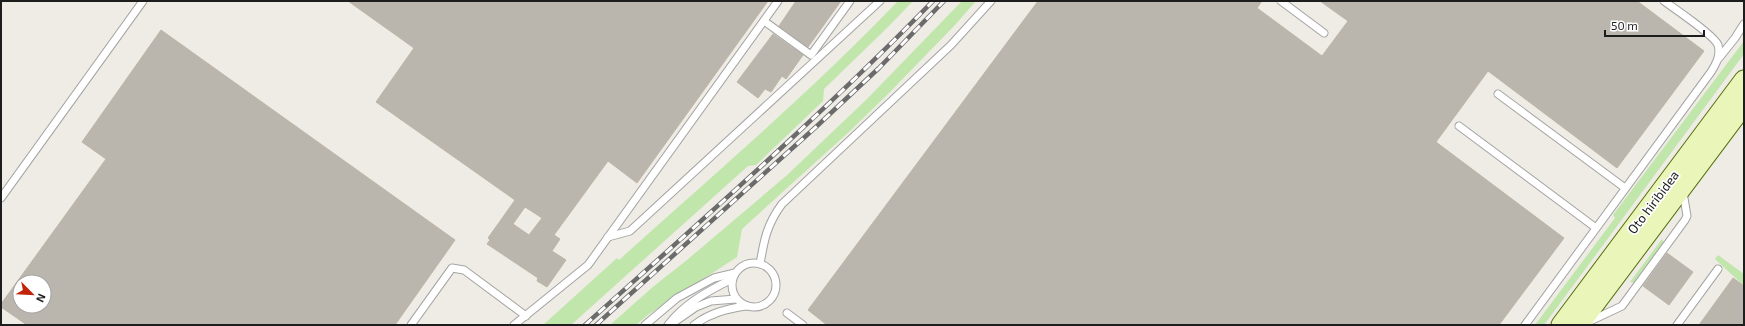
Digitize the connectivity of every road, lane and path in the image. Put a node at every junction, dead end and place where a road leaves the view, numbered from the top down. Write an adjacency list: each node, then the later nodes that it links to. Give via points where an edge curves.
1 (143, 1): 17 (lane)
2 (778, 1): 8 (lane)
3 (850, 1): 8 (lane, via 811,55)
4 (880, 1): 19 (lane, via 630,231)
5 (991, 1): 20 (lane, via 951,44 782,204 772,218)
6 (1281, 1): 10 (lane)
7 (1664, 1): 11 (lane, via 1708,34 1718,45)
8 (764, 21): 19 (lane)
9 (1744, 24): 11 (lane)
10 (1324, 33)
11 (1719, 58): 16 (lane)
12 (1744, 80): 35 (street, Oto hiribidea)
13 (1498, 94): 16 (lane)
14 (1744, 105): 36 (street, Oto hiribidea)
15 (1459, 126): 18 (lane)
16 (1625, 188): 18 (lane)
17 (1, 198)
18 (1596, 228): 34 (lane)
19 (608, 237): 26 (lane, via 588,265)
20 (760, 264): 22 (lane, via 746,264); 24 (lane, via 772,272 776,279 775,294 771,301 757,308)
21 (1718, 269): 37 (lane)
22 (734, 276): 23 (lane, via 732,286); 30 (lane, via 714,278 677,298); 31 (lane, via 694,300 677,313)
23 (736, 299): 24 (lane); 31 (lane, via 710,301)
24 (746, 306): 32 (lane, via 720,311)
25 (787, 313): 33 (lane)
26 (526, 316): 27 (lane, via 464,270 452,268); 28 (lane); 29 (lane)
27 (411, 325)
28 (514, 325)
29 (518, 325)
30 (645, 325)
31 (669, 325)
32 (694, 325)
33 (803, 325)
34 (1524, 325)
35 (1561, 325)
36 (1580, 325)
37 (1677, 325)

